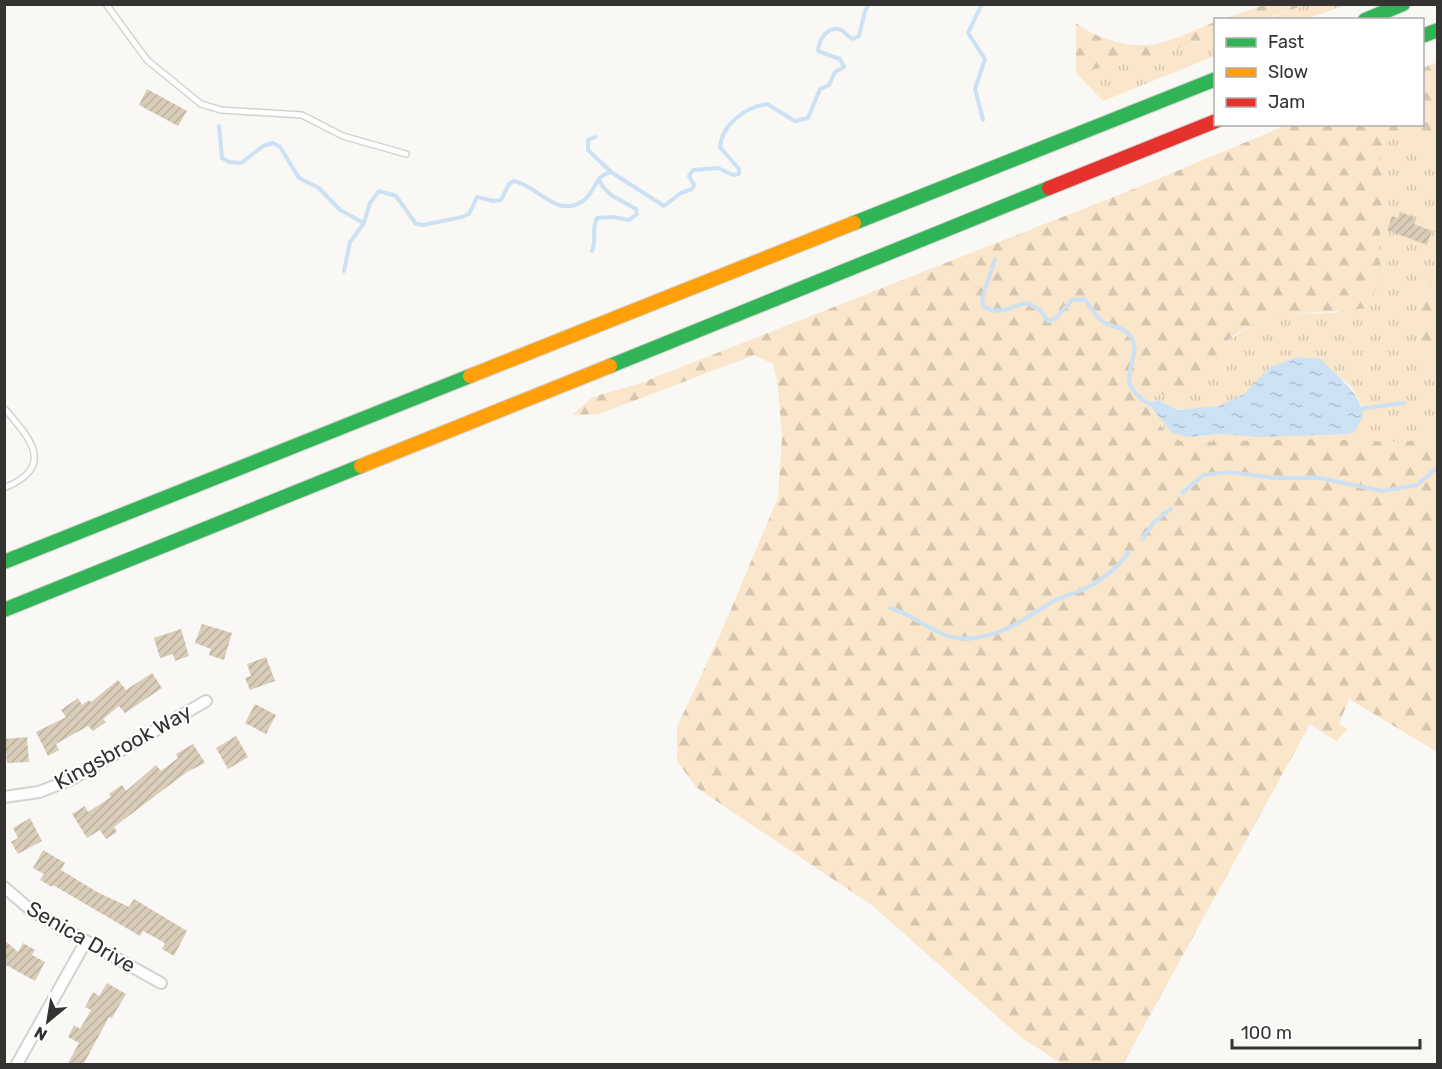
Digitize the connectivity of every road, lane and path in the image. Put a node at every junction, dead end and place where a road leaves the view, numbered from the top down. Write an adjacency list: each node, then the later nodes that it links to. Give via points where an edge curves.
1 (106, 4): 6 (lane, via 147,60 201,104 221,110 302,115 343,136)
2 (1402, 4): 3 (highway)
3 (1370, 18)
4 (1214, 79): 9 (highway)
5 (1214, 121): 10 (highway)
6 (406, 154)
7 (4, 408): 8 (lane, via 31,443 36,456 33,469 25,478)
8 (4, 488)
9 (4, 562)
10 (4, 610)
11 (206, 701): 12 (street, Kingsbrook Way, via 70,780 39,792)
12 (4, 797)
13 (4, 887): 14 (street, Senica Drive, via 32,911)
14 (86, 941): 15 (street, Senica Drive); 16 (street)
15 (161, 983)
16 (17, 1065)

